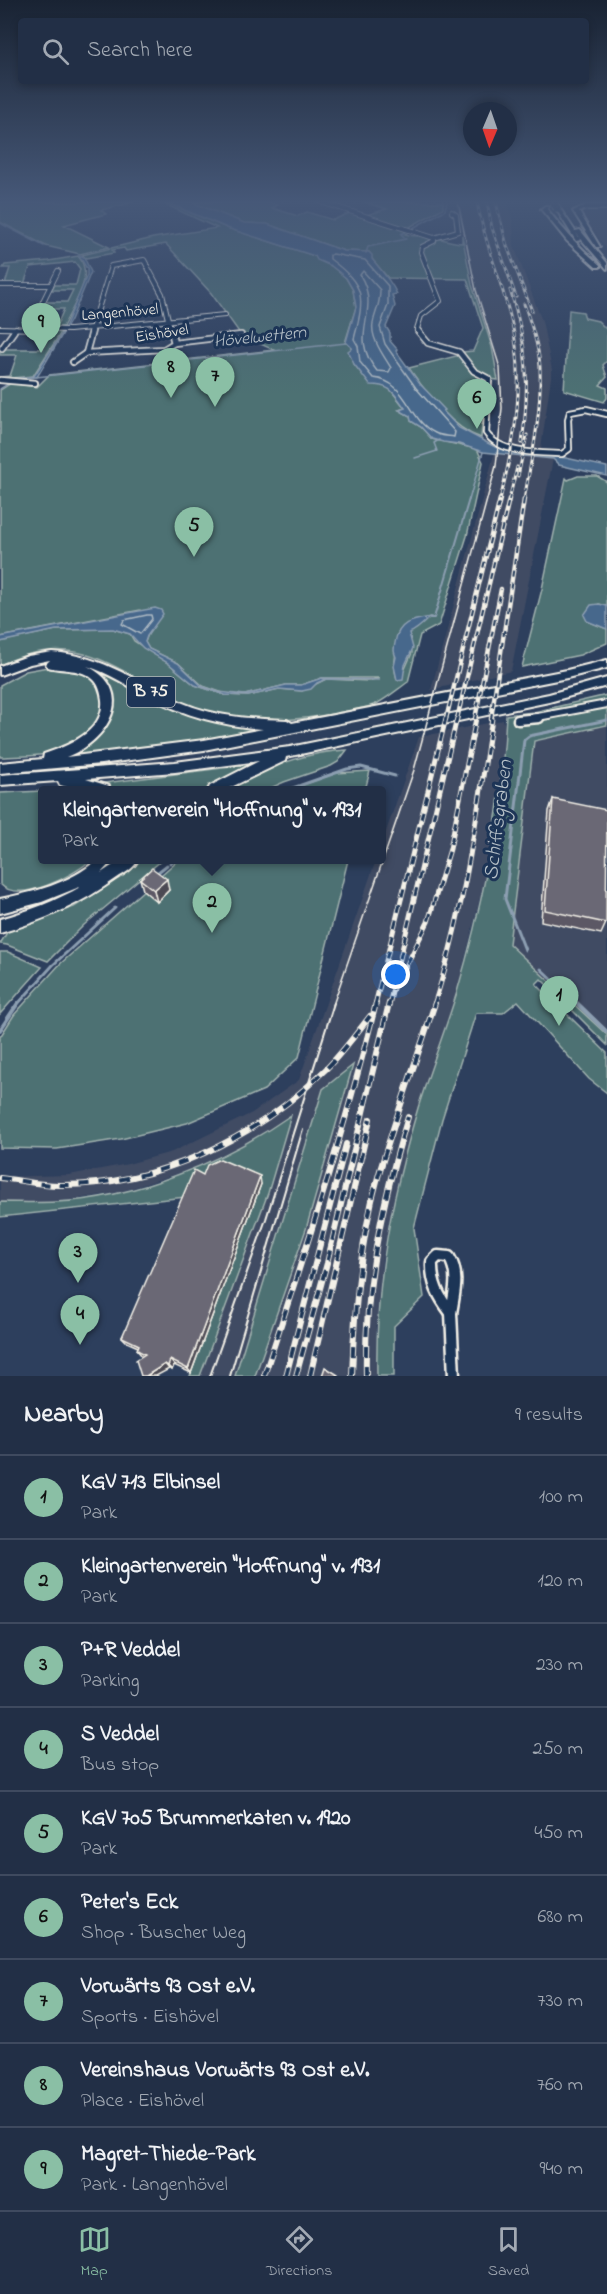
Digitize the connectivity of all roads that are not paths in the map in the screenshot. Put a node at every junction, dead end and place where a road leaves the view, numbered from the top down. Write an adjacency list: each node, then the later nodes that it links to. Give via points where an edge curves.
1 (111, 266): 14 (street)
2 (147, 266): 10 (street)
3 (427, 266): 22 (street, via 440,301 421,316 417,329 428,343 459,352 474,370 489,379 486,436 492,442 562,454 569,449 570,412 586,409)
4 (598, 266): 6 (highway)
5 (58, 271): 8 (street)
6 (607, 276)
7 (0, 285): 8 (street)
8 (51, 285): 13 (street)
9 (225, 315): 10 (street, Langenhövel)
10 (170, 321): 14 (street, Langenhövel); 16 (street)
11 (0, 328): 12 (street, Langenhövel)
12 (16, 328): 13 (street, Langenhövel); 17 (street)
13 (30, 328): 14 (street, Langenhövel)
14 (94, 328): 18 (street)
15 (241, 335): 16 (street, Eishövel)
16 (174, 343): 18 (street, Eishövel, via 164,349)
17 (2, 348)
18 (87, 353): 19 (street)
19 (73, 362)
20 (0, 380): 21 (street)
21 (35, 383)
22 (607, 414)
23 (607, 663): 29 (highway, B 75)
24 (0, 671): 29 (highway, B 75, via 34,658 76,657 198,713 248,723)
25 (0, 681): 31 (highway, B 75, via 37,666 71,665 88,670 101,680 109,705 102,725 78,747 60,756)
26 (607, 682): 30 (highway, via 549,698)
27 (607, 704): 28 (street)
28 (518, 720)
29 (306, 726): 31 (highway, B 75, via 133,756)
30 (290, 752): 32 (highway, via 185,766); 35 (highway)
31 (0, 768)
32 (27, 779): 33 (highway); 34 (highway)
33 (0, 780)
34 (94, 786)
35 (222, 786)
36 (101, 864): 38 (highway, via 56,890)
37 (125, 864): 39 (highway, via 72,901)
38 (0, 906)
39 (0, 926)
40 (451, 1313): 41 (street)
41 (454, 1376)

